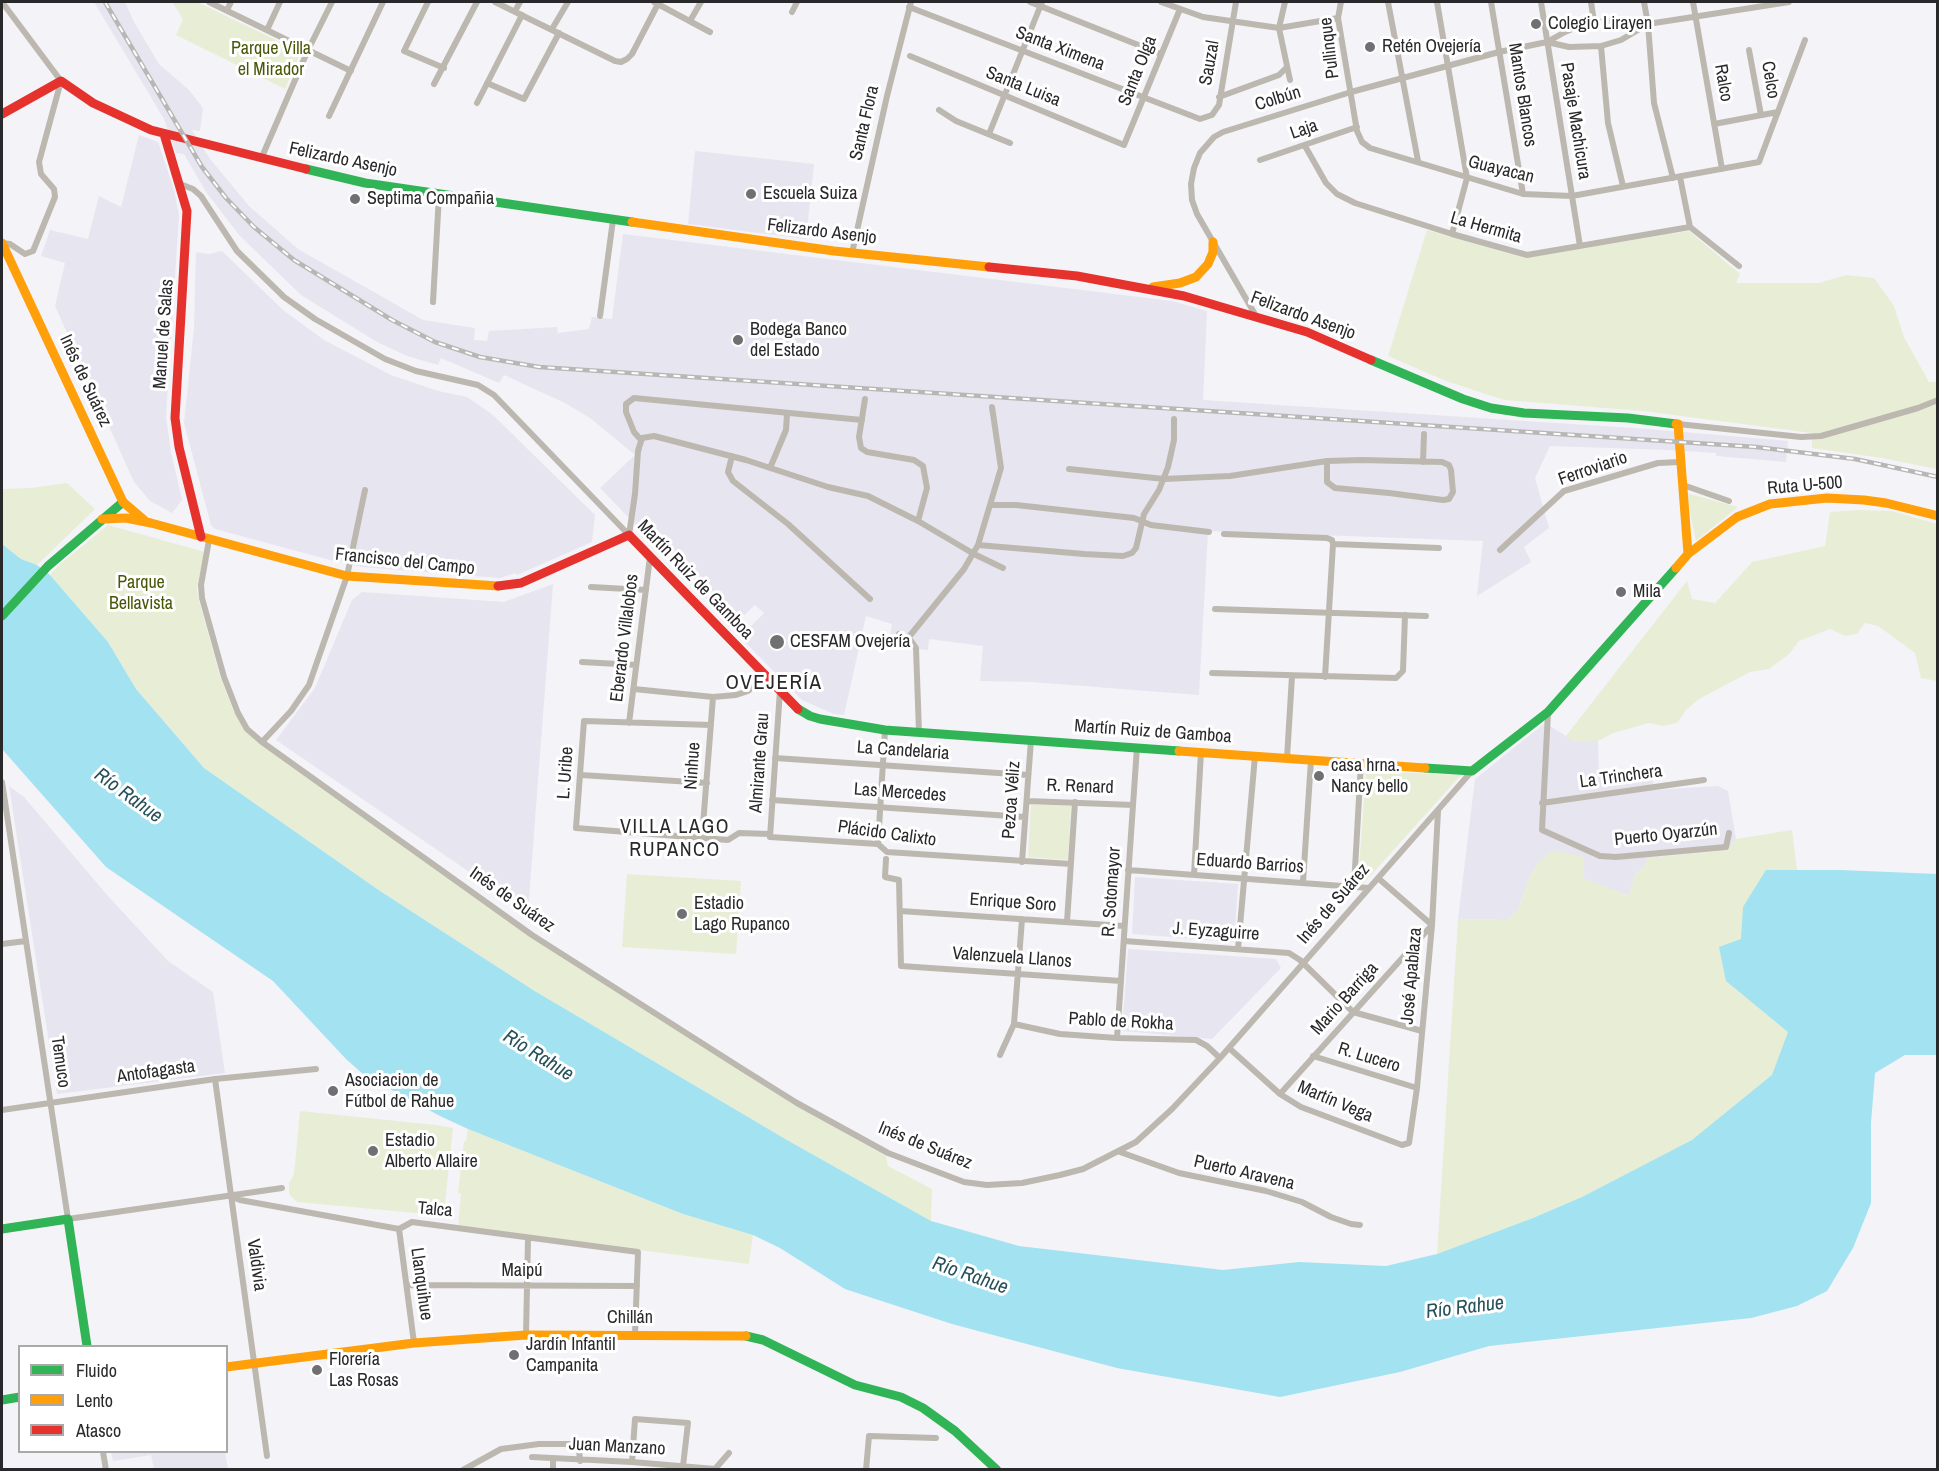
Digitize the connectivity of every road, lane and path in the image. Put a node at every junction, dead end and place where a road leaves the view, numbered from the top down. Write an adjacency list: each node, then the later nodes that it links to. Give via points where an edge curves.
1 (2, 2): 62 (street, Felizardo Asenjo)
2 (209, 2): 32 (street)
3 (231, 2): 32 (street)
4 (280, 2): 43 (street)
5 (332, 2): 50 (street)
6 (383, 2): 59 (street)
7 (428, 2): 57 (street, via 404,51)
8 (477, 2): 57 (street)
9 (495, 2): 33 (street)
10 (520, 2): 33 (street)
11 (568, 2): 44 (street)
12 (657, 2): 39 (street); 46 (street, via 630,57 624,61 615,61)
13 (701, 2): 39 (street)
14 (797, 2): 34 (street)
15 (1030, 2): 29 (street)
16 (1161, 2): 31 (street)
17 (1236, 2): 38 (street, Sauzal)
18 (1285, 2): 42 (street)
19 (1341, 2): 37 (street, Pullinque)
20 (1388, 2): 60 (street)
21 (1437, 2): 56 (street)
22 (1491, 2): 53 (street, Mantos Blancos)
23 (1541, 2): 48 (street, Pasaje Machicura)
24 (1591, 2): 40 (street)
25 (1644, 2): 41 (street)
26 (1693, 2): 36 (street, Ralco)
27 (1789, 2): 30 (street, Colbún)
28 (910, 4): 52 (street, Santa Ximena); 100 (street, Santa Flora)
29 (1041, 4): 52 (street); 54 (street)
30 (1749, 4): 36 (street, Colbún)
31 (1180, 9): 38 (street, via 1203,17); 54 (street, Santa Olga)
32 (227, 10): 43 (street)
33 (514, 11): 35 (street)
34 (792, 12)
35 (522, 15): 44 (street); 63 (street)
36 (1696, 15): 41 (street, Colbún); 76 (street, Ralco)
37 (1338, 18): 42 (street); 65 (street, Pullinque)
38 (1232, 20): 42 (street); 67 (street, Sauzal)
39 (690, 21): 45 (street)
40 (1594, 22): 41 (street, Colbún, via 1627,20); 48 (street, Colbún)
41 (1648, 24): 49 (street, Colbún, via 1622,40); 87 (street, via 1654,103)
42 (1280, 28): 58 (street)
43 (267, 30): 50 (street)
44 (552, 30): 46 (street)
45 (710, 32)
46 (559, 33): 63 (street, via 524,99)
47 (1805, 40): 71 (street)
48 (1548, 42): 49 (street, Colbún, via 1579,48); 53 (street, Colbún); 93 (street, Pasaje Machicura)
49 (1601, 46): 90 (street, via 1608,123)
50 (308, 50): 59 (street); 83 (street)
51 (1749, 50): 73 (street, Celco)
52 (1022, 51): 66 (street); 68 (street, Santa Ximena)
53 (1499, 52): 56 (street, Colbún); 91 (street, Mantos Blancos)
54 (1161, 54): 68 (street, Santa Olga)
55 (910, 56): 66 (street, Santa Luisa)
56 (1448, 67): 60 (street, Colbún); 88 (street)
57 (444, 68): 64 (street)
58 (1286, 68): 61 (street); 67 (street, via 1279,75)
59 (351, 71): 74 (street)
60 (1402, 79): 65 (street, Colbún); 85 (street)
61 (1290, 80)
62 (60, 81): 72 (street); 78 (street, Felizardo Asenjo, via 93,103); 98 (street, via 39,162 41,174 54,189 55,197 33,251 25,254)
63 (487, 83): 69 (street)
64 (434, 84)
65 (1351, 92): 77 (street, Pullinque); 97 (street, Colbún, via 1223,132 1209,142 1194,168 1191,192 1197,214)
66 (1004, 95): 79 (street); 81 (street, Santa Luisa)
67 (1219, 97): 75 (street, Sauzal, via 1215,112)
68 (1143, 98): 75 (street, Santa Ximena); 81 (street, Santa Olga)
69 (477, 103)
70 (939, 110): 79 (street)
71 (1778, 112): 73 (street); 86 (street, Guayacan, via 1759,162)
72 (2, 114)
73 (1761, 115): 76 (street)
74 (329, 116)
75 (1200, 119)
76 (1714, 124): 86 (street, Ralco)
77 (1357, 127): 82 (street, Laja); 85 (street, Guayacan, via 1360,139 1370,148)
78 (164, 134): 83 (street, Felizardo Asenjo); 89 (street, Manuel de Salas)
79 (989, 134): 80 (street)
80 (1010, 143)
81 (1124, 145)
82 (1305, 146): 84 (street, Laja); 96 (street, La Hermita, via 1326,183 1337,194 1364,207)
83 (261, 159): 92 (street, Felizardo Asenjo)
84 (1260, 160)
85 (1418, 161): 88 (street, Guayacan)
86 (1722, 169): 87 (street, Guayacan)
87 (1676, 177): 90 (street, Guayacan); 95 (street)
88 (1467, 178): 91 (street, Guayacan); 96 (street)
89 (180, 183): 134 (street, Martín Ruiz de Gamboa, via 201,196 237,251 284,297 315,320 385,359 416,371 473,384 494,395); 135 (street, Manuel de Salas, via 188,225 175,418 179,447)
90 (1623, 186): 93 (street, Guayacan)
91 (1523, 194): 93 (street, Guayacan)
92 (439, 195): 94 (street, Felizardo Asenjo); 103 (street)
93 (1572, 196): 99 (street, Pasaje Machicura)
94 (613, 220): 100 (street, Felizardo Asenjo); 104 (street)
95 (1690, 227): 99 (street, La Hermita); 101 (street)
96 (1452, 234): 99 (street, La Hermita, via 1527,255)
97 (1213, 242): 102 (street, via 1208,264 1196,277); 105 (street, Colbún)
98 (2, 243): 125 (street, Inés de Suárez)
99 (1580, 246)
100 (852, 253): 102 (street, Felizardo Asenjo, via 1077,276)
101 (1739, 266)
102 (1145, 288): 105 (street, Felizardo Asenjo)
103 (433, 302)
104 (600, 316)
105 (1256, 316): 112 (street, Felizardo Asenjo, via 1307,332 1491,408)
106 (865, 399): 111 (street)
107 (1938, 400): 112 (street, via 1821,436)
108 (992, 407): 126 (street, via 1001,464)
109 (787, 414): 111 (street); 114 (street, via 634,398 627,402 626,412); 119 (street, via 786,430)
110 (1174, 419): 121 (street)
111 (862, 420): 129 (street, via 859,443 863,450 914,459 923,466 927,488)
112 (1678, 423): 118 (street)
113 (1424, 434): 117 (street)
114 (641, 440): 115 (street, via 654,436); 134 (street)
115 (732, 456): 119 (street); 147 (street, via 728,472 733,481 788,524)
116 (1327, 461): 117 (street); 117 (street, via 1327,479 1333,488 1449,499 1453,492 1450,467 1445,462); 121 (street, via 1230,476)
117 (1423, 462)
118 (1680, 462): 122 (street); 139 (street, Ferroviario, via 1658,463 1564,491)
119 (770, 468): 129 (street, via 868,496)
120 (1069, 469): 121 (street)
121 (1164, 479): 130 (street)
122 (1683, 485): 124 (street); 141 (street)
123 (365, 490): 144 (street)
124 (1729, 501)
125 (123, 502): 128 (street); 131 (street, Inés de Suárez)
126 (992, 505): 130 (street, via 1134,518); 137 (street)
127 (1938, 516): 141 (street, Ruta U-500, via 1864,500 1790,501 1758,507 1737,517)
128 (102, 519): 131 (street, Francisco del Campo); 151 (street, via 48,566)
129 (918, 521): 140 (street)
130 (1141, 522): 132 (street); 137 (street, via 1136,548 1126,556)
131 (151, 523): 135 (street, Francisco del Campo)
132 (1209, 532)
133 (1224, 534): 136 (street, via 1327,538)
134 (629, 535): 142 (street, Martín Ruiz de Gamboa); 144 (street, Francisco del Campo, via 521,583 501,587)
135 (205, 538): 144 (street, Francisco del Campo); 170 (street, Inés de Suárez, via 202,598 224,677 238,713)
136 (1333, 544): 138 (street); 149 (street)
137 (978, 545): 140 (street)
138 (1439, 548)
139 (1500, 550)
140 (974, 554): 143 (street); 154 (street)
141 (1688, 554): 164 (street, Inés de Suárez)
142 (650, 556): 146 (street, Eberardo Villalobos); 158 (street, Martín Ruiz de Gamboa)
143 (1003, 568)
144 (347, 576): 170 (street, via 309,685)
145 (591, 587): 146 (street)
146 (646, 590): 156 (street, Eberardo Villalobos)
147 (870, 599)
148 (1215, 609): 149 (street)
149 (1329, 613): 150 (street); 160 (street)
150 (1405, 615): 152 (street); 160 (street, via 1403,671 1396,678)
151 (2, 616)
152 (1426, 616)
153 (899, 634): 154 (street)
154 (908, 638): 168 (street, via 916,648)
155 (582, 662): 156 (street)
156 (636, 665): 161 (street, Eberardo Villalobos)
157 (1212, 673): 159 (street)
158 (766, 676): 162 (street, Martín Ruiz de Gamboa); 163 (street, via 744,693)
159 (1293, 676): 160 (street); 175 (street)
160 (1325, 677)
161 (633, 688): 163 (street); 165 (street, Eberardo Villalobos)
162 (780, 690): 167 (street, Martín Ruiz de Gamboa, via 810,716); 174 (street, Almirante Grau)
163 (713, 697): 166 (street, Ninhue)
164 (1548, 712): 179 (street, Inés de Suárez); 188 (street, Puerto Oyarzún)
165 (629, 723): 166 (street); 180 (street, L. Uribe, via 584,721)
166 (711, 725): 184 (street, Ninhue)
167 (885, 730): 168 (street, Martín Ruiz de Gamboa); 178 (street)
168 (919, 732): 169 (street, Martín Ruiz de Gamboa)
169 (1031, 740): 171 (street, Martín Ruiz de Gamboa); 181 (street, Pezoa Véliz)
170 (262, 742): 235 (street, Inés de Suárez, via 532,935 797,1103 888,1153 964,1182 987,1185 1022,1183 1076,1171)
171 (1137, 747): 172 (street, Martín Ruiz de Gamboa); 189 (street, R. Sotomayor)
172 (1201, 752): 173 (street, Martín Ruiz de Gamboa); 202 (street)
173 (1255, 756): 175 (street, Martín Ruiz de Gamboa); 203 (street)
174 (775, 758): 178 (street, La Candelaria); 185 (street, Almirante Grau)
175 (1287, 758): 176 (street, Martín Ruiz de Gamboa)
176 (1311, 760): 177 (street, Martín Ruiz de Gamboa); 205 (street)
177 (1361, 763): 179 (street, Martín Ruiz de Gamboa); 206 (street)
178 (882, 764): 181 (street, La Candelaria); 190 (street)
179 (1472, 771): 191 (street, Inés de Suárez)
180 (581, 775): 184 (street); 193 (street, L. Uribe)
181 (1028, 775): 186 (street, Pezoa Véliz)
182 (1704, 780): 188 (street, La Trinchera)
183 (2, 782): 213 (street, Temuco)
184 (707, 783): 196 (street, Ninhue)
185 (772, 800): 190 (street, Las Mercedes); 195 (street, Almirante Grau)
186 (1026, 801): 187 (street, R. Renard); 192 (street, Pezoa Véliz)
187 (1075, 802): 189 (street, R. Renard); 200 (street)
188 (1542, 803): 194 (street, Puerto Oyarzún, via 1542,830 1600,856 1726,847)
189 (1133, 805): 201 (street, R. Sotomayor)
190 (880, 806): 192 (street, Las Mercedes); 197 (street)
191 (1438, 810): 204 (street, Inés de Suárez); 211 (street, José Apablaza)
192 (1025, 817): 199 (street, Pezoa Véliz)
193 (576, 828): 196 (street, Plácido Calixto)
194 (1729, 833)
195 (770, 836): 196 (street, Plácido Calixto, via 739,833 728,840); 197 (street, Plácido Calixto)
196 (702, 838)
197 (878, 844): 199 (street, Plácido Calixto, via 887,852)
198 (886, 859): 208 (street, via 885,877 899,880)
199 (1022, 862): 200 (street, Plácido Calixto)
200 (1071, 864): 210 (street)
201 (1128, 870): 202 (street, Eduardo Barrios); 212 (street, R. Sotomayor)
202 (1194, 874): 203 (street, Eduardo Barrios)
203 (1244, 878): 205 (street, Eduardo Barrios); 216 (street)
204 (1378, 878): 207 (street, Inés de Suárez); 211 (street)
205 (1303, 882): 206 (street, Eduardo Barrios)
206 (1353, 886): 207 (street, Eduardo Barrios)
207 (1369, 888): 217 (street, Inés de Suárez)
208 (900, 911): 209 (street, Enrique Soro); 218 (street, Valenzuela Llanos, via 901,966)
209 (1022, 919): 210 (street, Enrique Soro); 218 (street)
210 (1067, 922): 212 (street, Enrique Soro)
211 (1432, 925): 220 (street, Mario Barriga); 222 (street, José Apablaza)
212 (1125, 927): 214 (street, R. Sotomayor)
213 (26, 941): 215 (street); 232 (street, Temuco)
214 (1124, 941): 216 (street, J. Eyzaguirre); 219 (street, R. Sotomayor)
215 (2, 944)
216 (1238, 949): 217 (street, J. Eyzaguirre, via 1284,952)
217 (1303, 964): 220 (street, J. Eyzaguirre); 224 (street, Inés de Suárez)
218 (1018, 974): 219 (street, Valenzuela Llanos); 221 (street)
219 (1121, 981): 223 (street, R. Sotomayor)
220 (1353, 1012): 222 (street); 226 (street, Mario Barriga)
221 (1014, 1024): 223 (street, Pablo de Rokha, via 1060,1034); 225 (street)
222 (1422, 1031): 230 (street, José Apablaza)
223 (1117, 1038): 227 (street, Pablo de Rokha, via 1196,1040)
224 (1229, 1048): 227 (street, Inés de Suárez); 231 (street, Martín Vega)
225 (1000, 1055)
226 (1313, 1056): 230 (street, R. Lucero); 231 (street, Mario Barriga)
227 (1220, 1058): 235 (street, Inés de Suárez, via 1172,1109)
228 (316, 1069): 229 (street, Antofagasta)
229 (215, 1079): 232 (street, Antofagasta); 237 (street, Valdivia)
230 (1417, 1088): 234 (street, José Apablaza)
231 (1280, 1094): 234 (street, Martín Vega, via 1301,1107 1402,1145)
232 (50, 1103): 233 (street, Antofagasta); 238 (street, Temuco)
233 (2, 1110)
234 (1409, 1143)
235 (1120, 1152): 239 (street, Puerto Aravena, via 1179,1173 1266,1191)
236 (282, 1188): 237 (street, Talca)
237 (232, 1197): 238 (street, Talca); 240 (street, Talca); 250 (street, Valdivia)
238 (68, 1219): 241 (street, Talca); 249 (street, Temuco)
239 (1360, 1225)
240 (399, 1228): 242 (street, Talca, via 412,1222); 243 (street, Llanquihue)
241 (2, 1229)
242 (528, 1238): 244 (street, Talca, via 638,1252); 245 (street)
243 (407, 1285): 245 (street, Maipú); 248 (street, Llanquihue)
244 (637, 1286): 245 (street, Maipú); 246 (street)
245 (527, 1287): 247 (street)
246 (635, 1334): 247 (street, Chillán); 270 (street, Chillán, via 747,1336 763,1340 855,1385 901,1397 923,1408)
247 (525, 1335): 248 (street, Chillán)
248 (414, 1343): 250 (street, Chillán)
249 (87, 1345)
250 (255, 1363): 251 (street, Chillán); 257 (street, Valdivia)
251 (228, 1367)
252 (18, 1397): 253 (street)
253 (2, 1400)
254 (936, 1438): 265 (street, via 869,1436)
255 (103, 1453): 266 (street)
256 (729, 1453): 264 (street, via 715,1468)
257 (267, 1456)
258 (532, 1457): 259 (street, Juan Manzano)
259 (553, 1459): 260 (street, Juan Manzano); 268 (street)
260 (580, 1461): 261 (street, Juan Manzano); 267 (street, via 575,1444 539,1444 501,1449)
261 (632, 1462): 262 (street, Juan Manzano); 263 (street, via 635,1419 688,1422)
262 (646, 1466): 263 (street, Juan Manzano)
263 (683, 1466): 264 (street, Juan Manzano)
264 (700, 1469)
265 (866, 1469): 269 (street)
266 (106, 1470)
267 (463, 1470)
268 (553, 1470)
269 (873, 1470)
270 (997, 1470)

